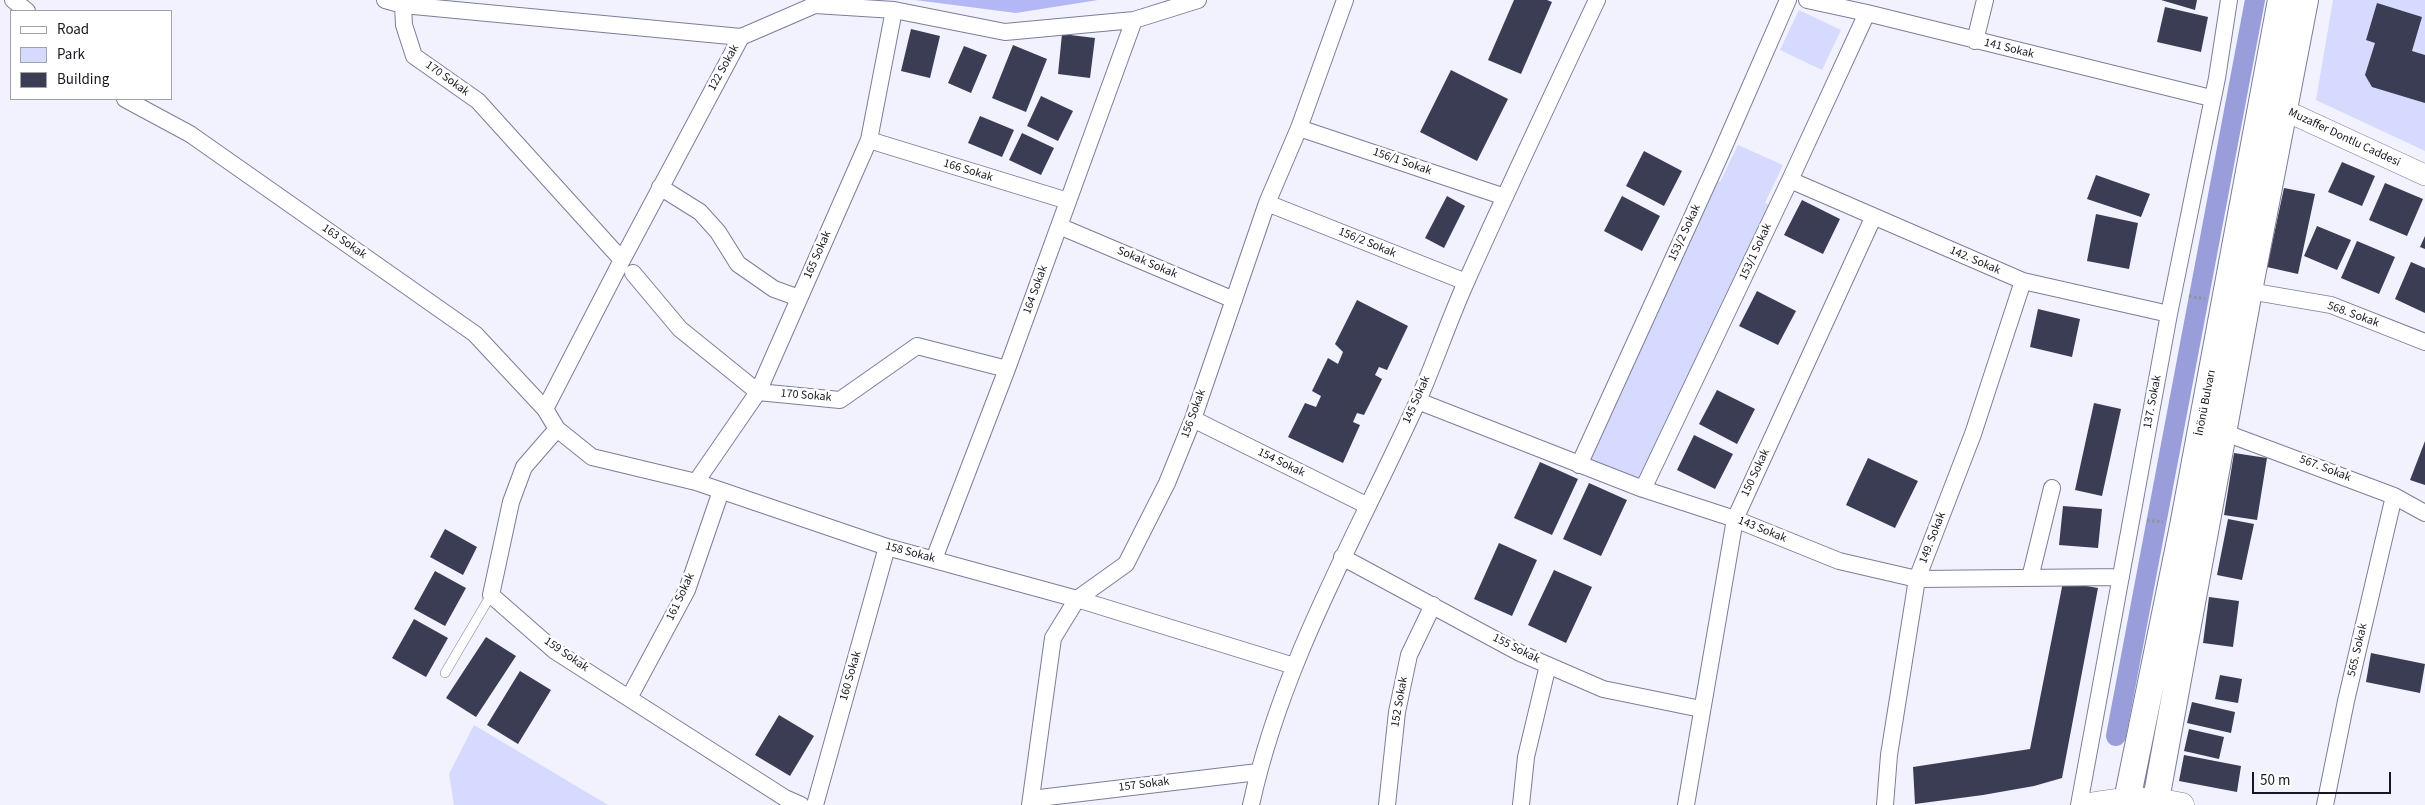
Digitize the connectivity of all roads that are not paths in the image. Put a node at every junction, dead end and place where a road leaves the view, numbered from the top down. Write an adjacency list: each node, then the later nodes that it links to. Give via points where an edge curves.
1 (13, 0): 13 (street)
2 (385, 0): 12 (street)
3 (1198, 0): 16 (street, 122 Sokak)
4 (1345, 0): 22 (street, 156 Sokak)
5 (1597, 0): 27 (street, 145 Sokak)
6 (1788, 0): 48 (street, 153/2 Sokak)
7 (1807, 0): 15 (street, 141 Sokak)
8 (1985, 0): 18 (street)
9 (2230, 0): 19 (street, 137. Sokak)
10 (2281, 0): 21 (main road, İnönü Bulvarı)
11 (2305, 0): 21 (main road, İnönü Bulvarı)
12 (403, 5): 17 (street); 32 (street, 170 Sokak, via 404,25 414,56 478,101)
13 (26, 10)
14 (894, 10): 16 (street, 122 Sokak, via 1005,32); 17 (street, 122 Sokak, via 815,5); 23 (street, 165 Sokak)
15 (1867, 12): 18 (street, 141 Sokak); 25 (street, 153/1 Sokak)
16 (1134, 20): 28 (street, 164 Sokak)
17 (741, 36): 26 (street, 122 Sokak)
18 (1975, 41): 19 (street, 141 Sokak)
19 (2211, 98): 39 (street, 137. Sokak)
20 (127, 100): 44 (street, 163 Sokak, via 190,134 476,334)
21 (2273, 108): 24 (street, Muzaffer Dontlu Caddesi); 36 (main road, İnönü Bulvarı); 74 (main road, İnönü Bulvarı)
22 (1299, 128): 27 (street, 156/1 Sokak); 29 (street, 156 Sokak)
23 (869, 140): 28 (street, 166 Sokak); 37 (street, 165 Sokak)
24 (2425, 175)
25 (1790, 180): 30 (street, 142. Sokak); 51 (street, 153/1 Sokak)
26 (660, 187): 32 (street, 122 Sokak); 37 (street, via 700,212 718,232 738,264 774,289)
27 (1505, 197): 35 (street, 145 Sokak)
28 (1068, 201): 31 (street, 164 Sokak)
29 (1268, 203): 35 (street, 156/2 Sokak); 38 (street, 156 Sokak)
30 (1874, 218): 34 (street, 142. Sokak); 56 (street, 150 Sokak)
31 (1059, 226): 38 (street, Sokak Sokak); 41 (street, 164 Sokak)
32 (622, 260): 44 (street, 122 Sokak)
33 (633, 274): 42 (street, via 680,329)
34 (2023, 281): 39 (street, 142. Sokak); 62 (street, 149. Sokak, via 1973,434)
35 (1466, 282): 43 (street, 145 Sokak)
36 (2249, 291): 40 (street, 568. Sokak, via 2331,305); 47 (main road, İnönü Bulvarı)
37 (799, 298): 42 (street, 165 Sokak)
38 (1234, 300): 45 (street, 156 Sokak)
39 (2169, 314): 60 (street, 137. Sokak)
40 (2425, 342)
41 (1008, 369): 42 (street, 170 Sokak, via 917,346 840,400); 59 (street, 164 Sokak)
42 (758, 392): 49 (street, 165 Sokak)
43 (1418, 401): 48 (street, 143 Sokak); 54 (street, 145 Sokak)
44 (545, 409): 46 (street, 158 Sokak)
45 (1193, 419): 54 (street, 154 Sokak); 64 (street, 156 Sokak, via 1167,483 1126,564)
46 (558, 429): 49 (street, 158 Sokak, via 592,458); 63 (street, via 524,467 511,502)
47 (2223, 432): 53 (street, 567. Sokak); 73 (main road, İnönü Bulvarı)
48 (1579, 465): 51 (street, 143 Sokak)
49 (696, 482): 52 (street, 158 Sokak)
50 (2052, 488): 61 (street)
51 (1643, 490): 56 (street, 143 Sokak)
52 (721, 491): 57 (street, 158 Sokak); 69 (street, 161 Sokak, via 687,590)
53 (2394, 496): 55 (street, 567. Sokak); 85 (street, 565. Sokak)
54 (1368, 506): 58 (street, 145 Sokak)
55 (2425, 513)
56 (1735, 518): 62 (street, 143 Sokak, via 1839,560); 70 (street, 150 Sokak)
57 (887, 548): 59 (street, 158 Sokak); 76 (street, 160 Sokak)
58 (1342, 557): 65 (street, 155 Sokak); 67 (street, 145 Sokak)
59 (934, 559): 64 (street, 158 Sokak)
60 (2121, 577): 61 (street, 143 Sokak); 82 (street, 137. Sokak)
61 (2030, 578): 62 (street, 143 Sokak)
62 (1918, 579): 81 (street, 149. Sokak, via 1889,755)
63 (491, 594): 68 (lane); 69 (street, 159 Sokak, via 555,650)
64 (1077, 599): 67 (street, 158 Sokak); 72 (street, 156 Sokak, via 1053,638)
65 (1433, 606): 66 (street, 155 Sokak); 78 (street, 152 Sokak, via 1409,655 1397,712)
66 (1548, 665): 70 (street, 155 Sokak, via 1603,689); 79 (street, via 1526,757)
67 (1294, 666): 71 (street, 145 Sokak)
68 (445, 673)
69 (629, 698): 75 (street, 159 Sokak, via 785,798)
70 (1701, 709): 80 (street, 150 Sokak)
71 (1258, 772): 72 (street, 157 Sokak); 77 (street, 145 Sokak)
72 (1030, 802)
73 (2156, 802): 74 (main road); 84 (main road)
74 (2125, 803): 83 (main road)
75 (801, 805)
76 (815, 805)
77 (1251, 805)
78 (1387, 805)
79 (1521, 805)
80 (1686, 805)
81 (1885, 805)
82 (2079, 805)
83 (2089, 805)
84 (2182, 805)
85 (2325, 805)

